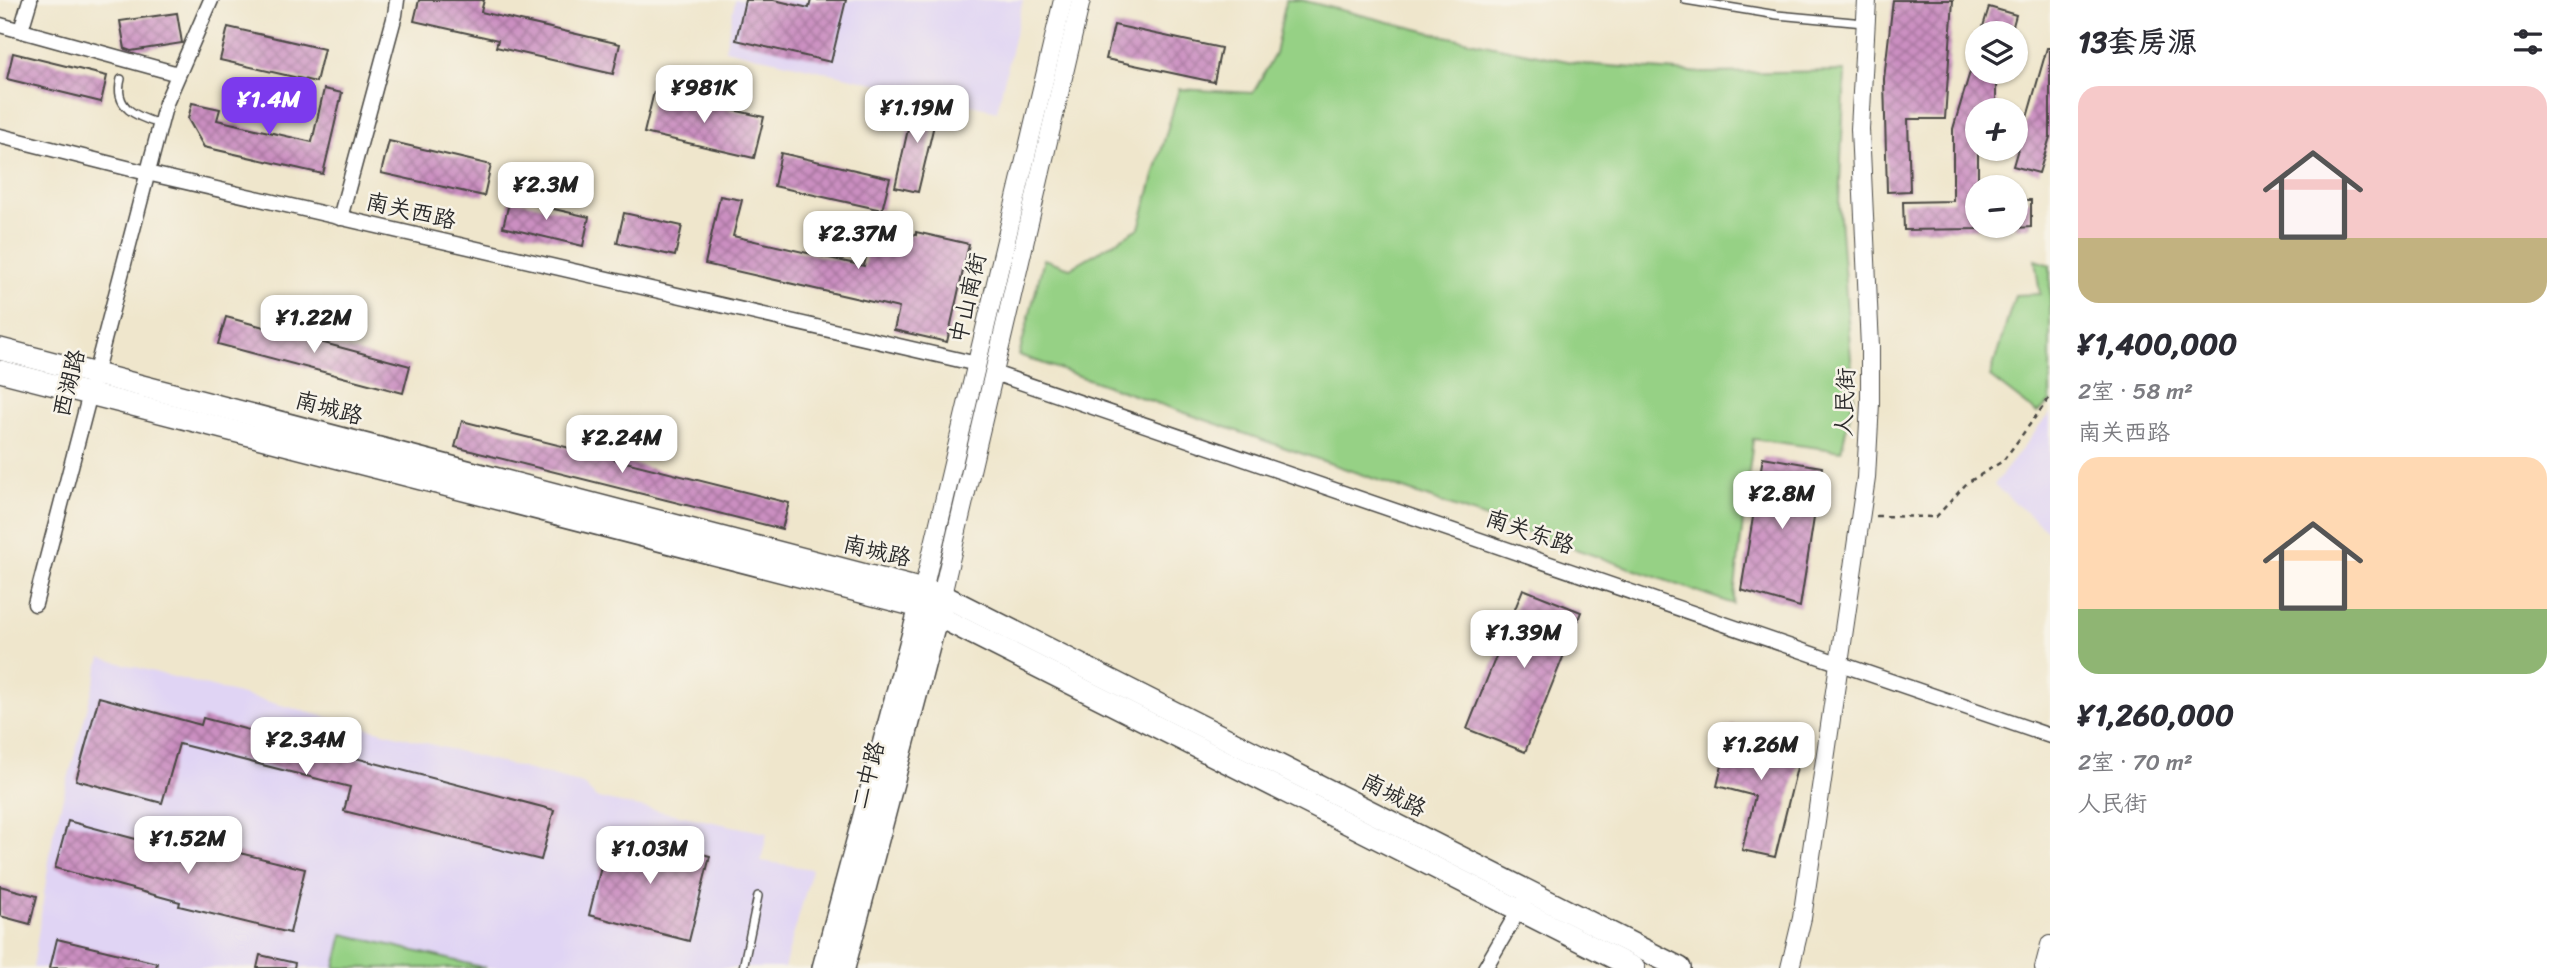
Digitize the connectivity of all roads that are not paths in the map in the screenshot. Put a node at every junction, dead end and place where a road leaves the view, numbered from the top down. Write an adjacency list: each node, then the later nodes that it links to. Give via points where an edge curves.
1 (30, 0): 10 (street)
2 (211, 0): 11 (street, 西湖路)
3 (397, 0): 16 (street)
4 (1063, 0): 18 (street, 中山南街)
5 (1081, 0): 20 (street, 中山南街)
6 (1685, 0): 8 (lane)
7 (1867, 0): 8 (street, 人民街)
8 (1865, 23): 24 (street, 人民街, via 1860,129 1870,403 1861,516)
9 (0, 25): 10 (street)
10 (21, 30): 11 (street)
11 (178, 74): 13 (street, 西湖路)
12 (121, 79): 13 (lane, via 119,94 125,108 134,116)
13 (160, 124): 15 (street, 西湖路)
14 (0, 135): 15 (street, 南关西路)
15 (147, 173): 16 (street, 南关西路); 21 (street, 西湖路)
16 (340, 218): 18 (street, 南关西路)
17 (0, 349): 21 (main road, 南城路)
18 (977, 365): 22 (street, 中山南街)
19 (0, 371): 21 (main road, 南城路)
20 (995, 373): 22 (street, 中山南街); 24 (street, 南关东路)
21 (92, 384): 22 (main road, 南城路); 23 (street, 西湖路)
22 (931, 601): 27 (main road, 南城路); 30 (main road, 二中路); 31 (main road, 二中路)
23 (35, 604)
24 (1839, 663): 25 (street, 南关东路); 35 (street, 人民街, via 1802,918)
25 (2050, 736)
26 (758, 896): 29 (lane)
27 (1524, 902): 32 (street); 33 (main road, 南城路); 34 (main road, 南城路)
28 (2050, 945): 36 (street)
29 (743, 968)
30 (823, 968)
31 (844, 968)
32 (1486, 968)
33 (1634, 968)
34 (1680, 968)
35 (1790, 968)
36 (2044, 968)

